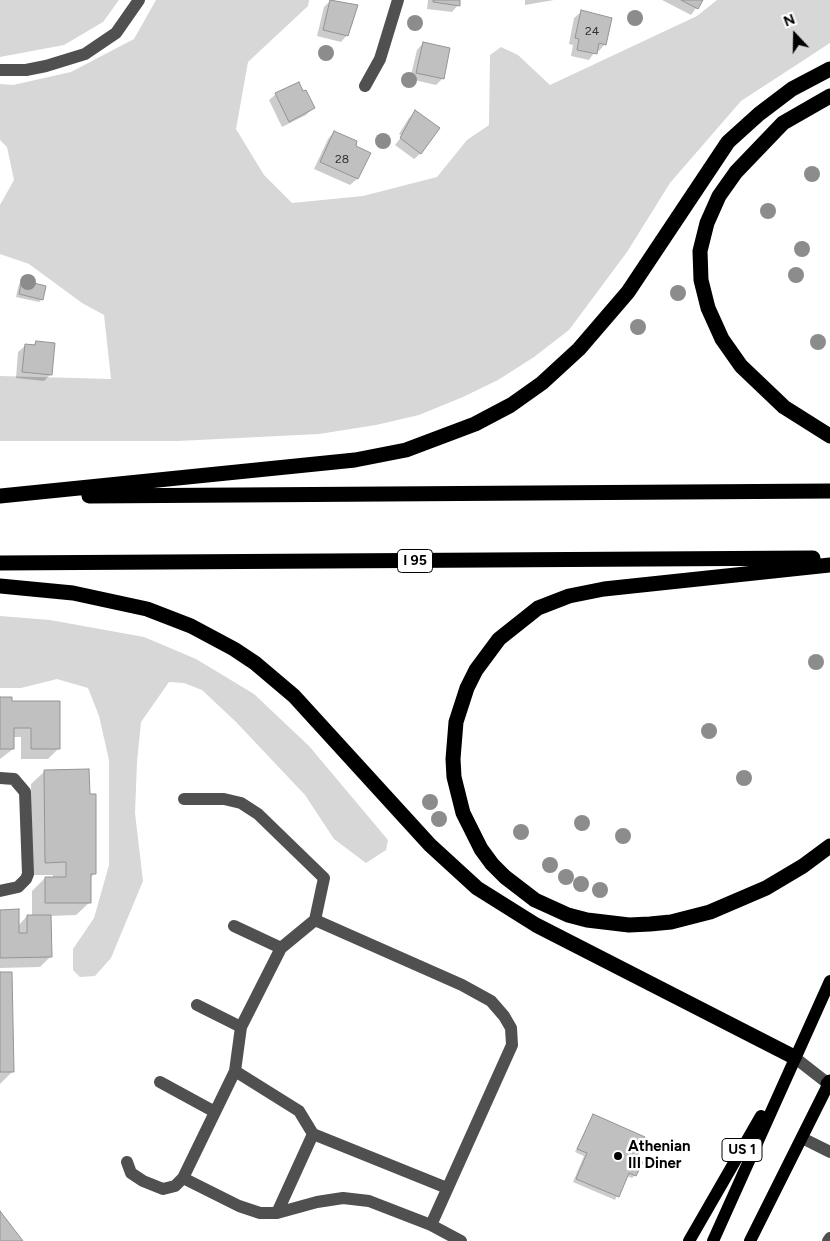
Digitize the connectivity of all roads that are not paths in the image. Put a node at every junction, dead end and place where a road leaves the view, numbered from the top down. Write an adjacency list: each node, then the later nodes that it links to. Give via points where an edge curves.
1 (139, 0): 4 (street, via 116,33 85,54 26,70)
2 (398, 0): 5 (street, via 380,59)
3 (830, 69): 9 (highway, via 792,89 728,142 628,292 579,349 542,383 511,405 475,424 406,450 355,460)
4 (0, 70)
5 (365, 86)
6 (830, 96): 7 (highway, via 783,123 736,172 719,196 707,223 700,251 701,280 708,308 722,339 740,366 784,407)
7 (830, 436)
8 (830, 491): 9 (highway)
9 (0, 496)
10 (830, 558): 11 (highway, I 95)
11 (0, 564)
12 (830, 565): 16 (highway, via 604,589 569,596 538,608 499,639 476,670 456,722 453,759 463,813 492,864 536,900 587,920 650,924 710,912 766,888)
13 (0, 586): 24 (highway, via 139,606 191,626 234,649 294,696 430,846 477,888 536,925)
14 (0, 778): 17 (street, via 14,779 26,792 28,874 23,884)
15 (184, 799): 18 (street, via 224,799 258,814 324,878)
16 (830, 846)
17 (0, 891)
18 (315, 920): 20 (street); 34 (street, via 492,1001 511,1028 512,1045)
19 (234, 926): 20 (street)
20 (281, 948): 23 (street)
21 (830, 981): 24 (main road, US 1)
22 (197, 1005): 23 (street)
23 (241, 1027): 25 (street)
24 (794, 1057): 27 (street); 38 (main road, US 1); 39 (main road)
25 (235, 1071): 28 (street); 29 (street, via 299,1111)
26 (160, 1082): 28 (street)
27 (830, 1083): 30 (main road)
28 (215, 1112): 33 (street)
29 (313, 1134): 34 (street); 35 (street)
30 (802, 1138): 31 (street); 40 (main road)
31 (830, 1152)
32 (127, 1162): 33 (street, via 131,1173 143,1182 163,1189 175,1186)
33 (183, 1178): 35 (street, via 239,1206 260,1213)
34 (448, 1188): 36 (street)
35 (277, 1213): 36 (street, via 343,1198 369,1201)
36 (431, 1225): 37 (street)
37 (461, 1241)
38 (689, 1241)
39 (713, 1241)
40 (750, 1241)

